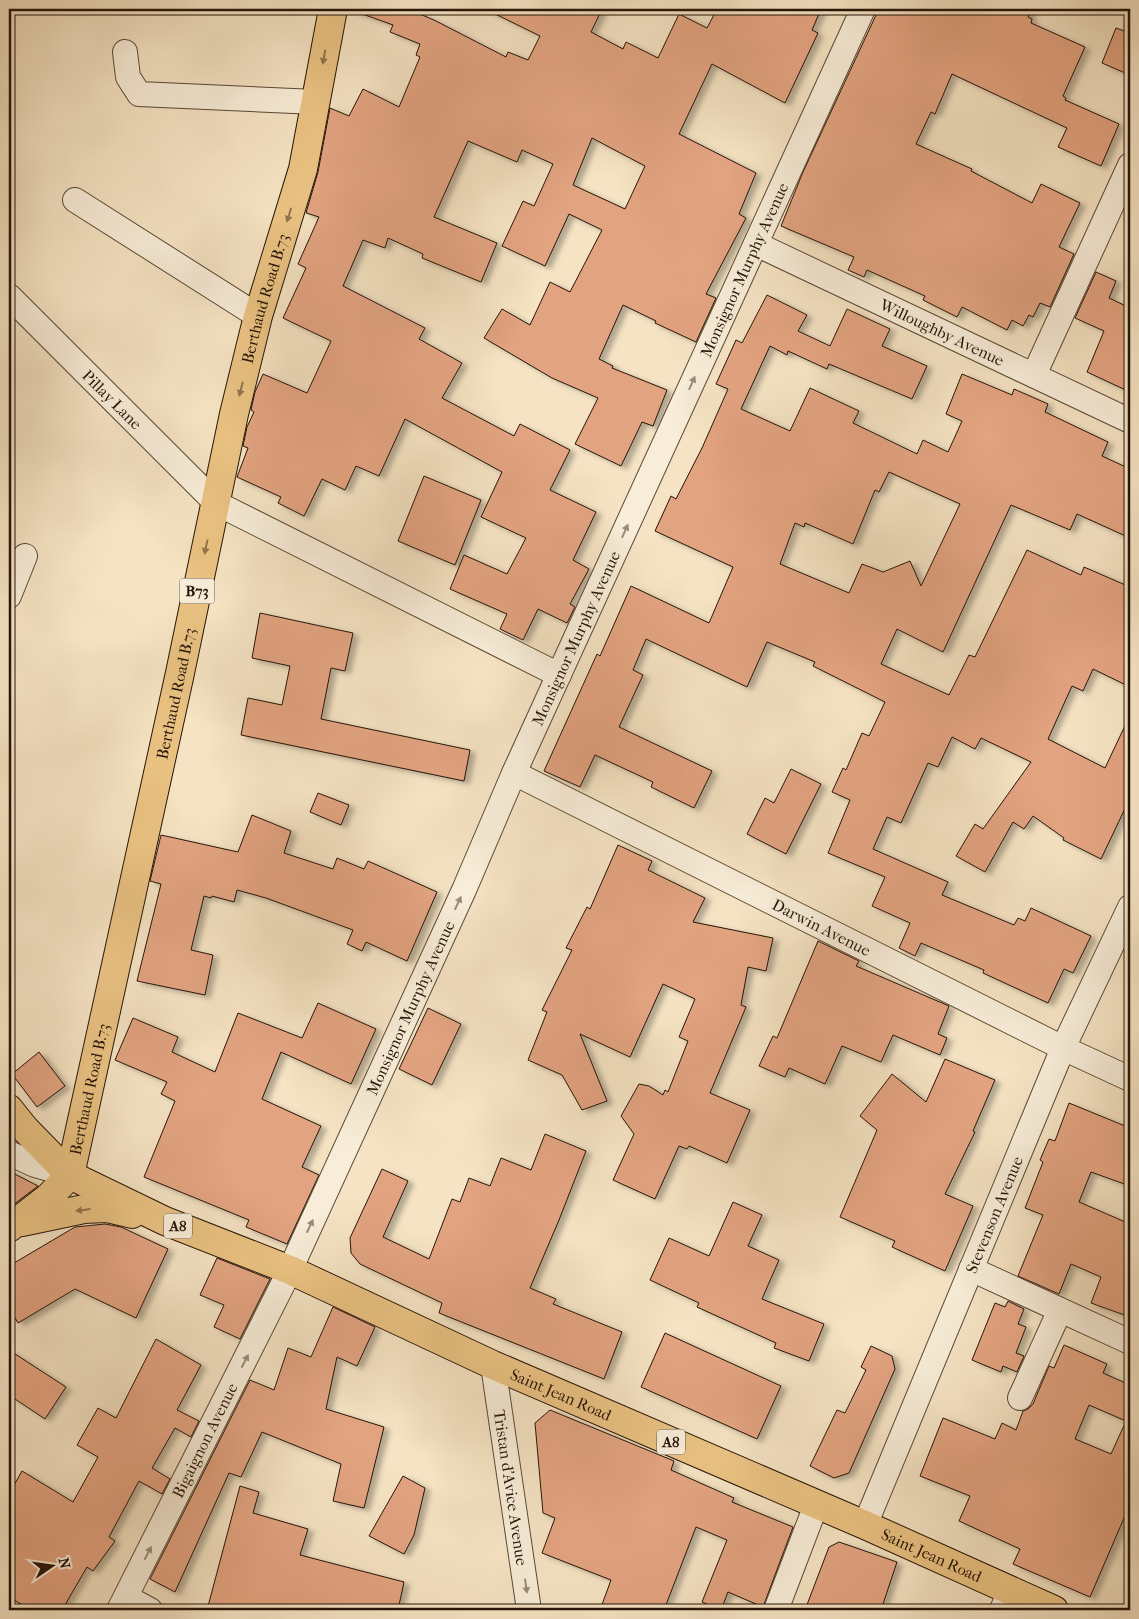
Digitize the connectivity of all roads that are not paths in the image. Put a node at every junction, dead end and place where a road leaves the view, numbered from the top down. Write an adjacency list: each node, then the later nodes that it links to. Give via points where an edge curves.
1 (332, 9): 4 (main road, Berthaud Road B.73 / B73, one-way to 4)
2 (863, 9): 7 (street, Monsignor Murphy Avenue)
3 (125, 52): 4 (street, via 128,77 139,94)
4 (316, 102): 9 (main road, Berthaud Road B.73 / B73, one-way to 9, via 304,169)
5 (1130, 165): 10 (street)
6 (75, 200): 9 (street)
7 (756, 244): 10 (street, Willoughby Avenue); 15 (street, Monsignor Murphy Avenue, one-way to 7)
8 (9, 296): 12 (street, Pillay Lane)
9 (258, 316): 12 (main road, Berthaud Road B.73 / B73, one-way to 12)
10 (1034, 375): 11 (street, Willoughby Avenue)
11 (1130, 420)
12 (216, 504): 15 (street, Pillay Lane); 22 (main road, Berthaud Road B.73 / B73, one-way to 22)
13 (25, 556): 14 (street)
14 (9, 596)
15 (560, 675): 16 (street, Monsignor Murphy Avenue)
16 (514, 774): 18 (street, Darwin Avenue); 26 (street, Monsignor Murphy Avenue, one-way to 16)
17 (1130, 907): 18 (street, Stevenson Avenue)
18 (1063, 1048): 19 (street, Darwin Avenue); 25 (street, Stevenson Avenue)
19 (1130, 1079)
20 (9, 1109): 22 (main road)
21 (9, 1153): 22 (street)
22 (70, 1175): 23 (main road, Saint Jean Road / A8); 24 (main road, via 49,1197)
23 (165, 1221): 24 (main road, one-way to 24, via 107,1208 65,1212); 26 (main road, Saint Jean Road / A8)
24 (12, 1226)
25 (971, 1269): 27 (street); 32 (street, Stevenson Avenue)
26 (290, 1270): 29 (main road, Saint Jean Road / A8); 34 (street, Bigaignon Avenue, one-way to 26)
27 (1060, 1310): 28 (street); 30 (street)
28 (1130, 1342)
29 (493, 1364): 31 (main road, Saint Jean Road / A8); 36 (street, Tristan d'Avice Avenue, one-way to 36)
30 (1020, 1398)
31 (816, 1505): 32 (main road, Saint Jean Road / A8); 37 (street)
32 (865, 1525): 33 (main road, Saint Jean Road / A8)
33 (1006, 1600): 38 (main road, Saint Jean Road / A8)
34 (123, 1604): 35 (street)
35 (150, 1610)
36 (529, 1610)
37 (776, 1610)
38 (1054, 1610)

